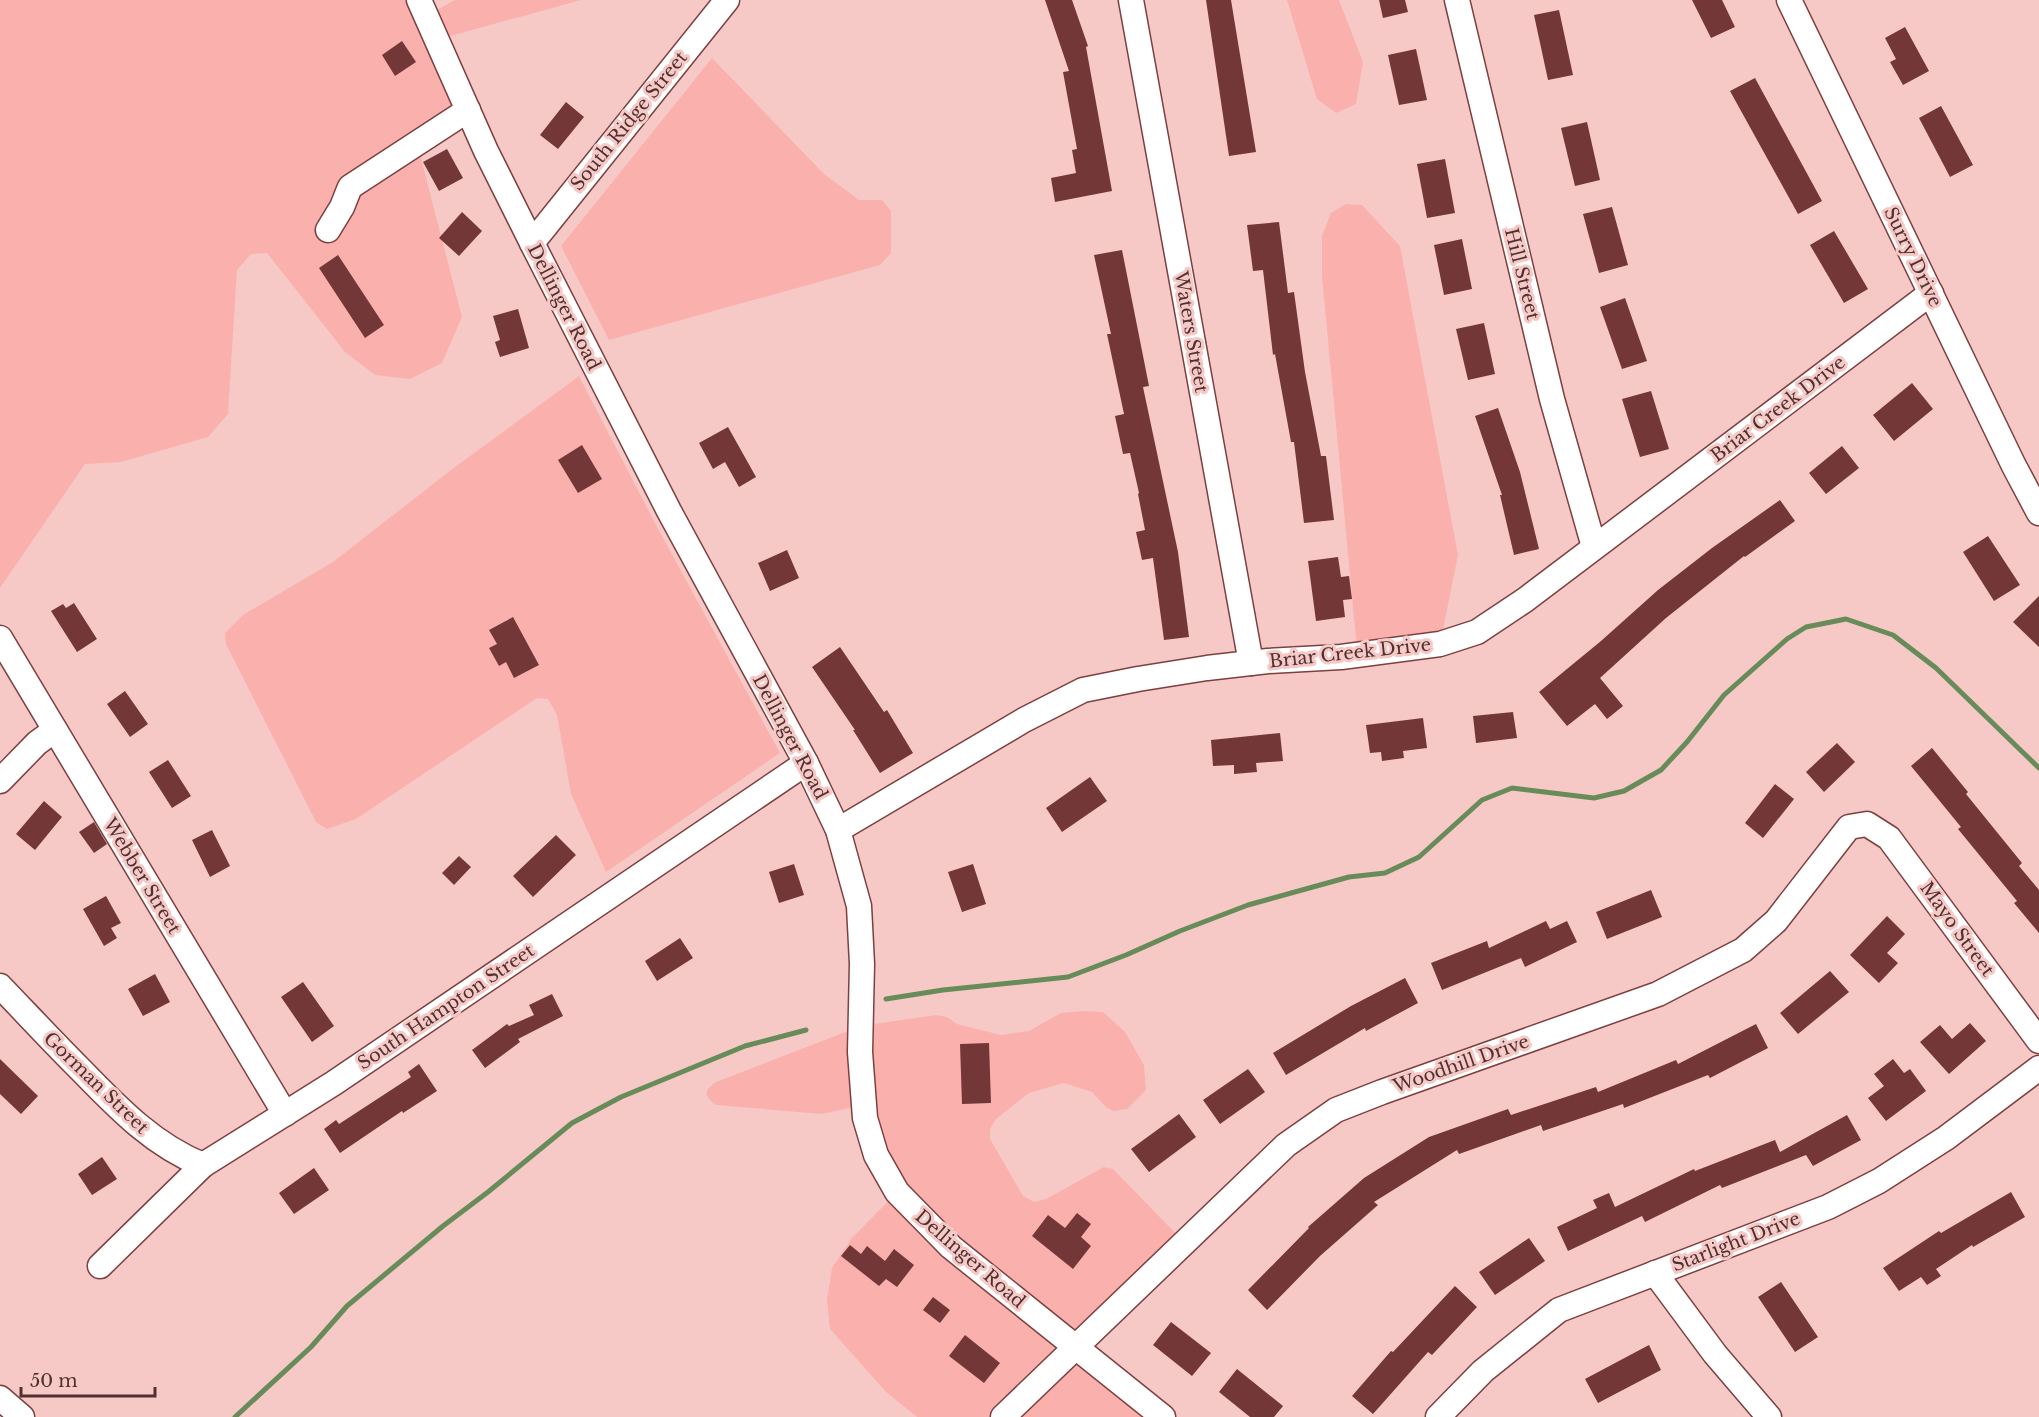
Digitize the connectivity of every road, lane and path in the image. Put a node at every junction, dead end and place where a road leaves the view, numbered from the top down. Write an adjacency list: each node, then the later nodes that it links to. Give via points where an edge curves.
1 (418, 0): 6 (street, Dellinger Road)
2 (727, 0): 8 (street, South Ridge Street)
3 (1131, 0): 13 (street, Waters Street)
4 (1457, 0): 11 (street, Hill Street, via 1552,399)
5 (1789, 0): 9 (street, Surry Drive)
6 (468, 110): 7 (street, via 350,187); 8 (street, Dellinger Road)
7 (328, 230)
8 (532, 243): 15 (street, Dellinger Road, via 669,511)
9 (1931, 293): 10 (street, Surry Drive); 11 (street, Briar Creek Drive)
10 (2039, 513)
11 (1594, 547): 13 (street, Briar Creek Drive, via 1477,632 1440,644 1395,651)
12 (0, 638): 14 (street, Webber Street)
13 (1251, 663): 18 (street, Briar Creek Drive, via 1083,690 1024,720)
14 (55, 730): 16 (street); 22 (street, Webber Street)
15 (806, 763): 18 (street, Dellinger Road); 22 (street, South Hampton Street)
16 (0, 781)
17 (1868, 824): 20 (street, Mayo Street, via 1890,838); 26 (street, Woodhill Drive, via 1849,827 1776,921 1743,950 1658,994 1336,1110 1286,1145)
18 (838, 830): 26 (street, Dellinger Road, via 859,906 864,1118 876,1155 897,1192 951,1247)
19 (0, 986): 23 (street, Gorman Street, via 119,1108 151,1136 184,1158)
20 (2039, 1041)
21 (2039, 1068): 25 (street, Starlight Drive, via 1946,1138 1868,1186 1828,1207)
22 (285, 1114): 23 (street, South Hampton Street)
23 (203, 1165): 24 (street, South Hampton Street)
24 (100, 1266)
25 (1655, 1273): 31 (street, Starlight Drive, via 1559,1310 1483,1371); 32 (street, via 1714,1354)
26 (1074, 1347): 29 (street, Woodhill Drive); 30 (street, Dellinger Road)
27 (0, 1398): 28 (street)
28 (22, 1417)
29 (1003, 1417)
30 (1163, 1417)
31 (1438, 1417)
32 (1769, 1417)

